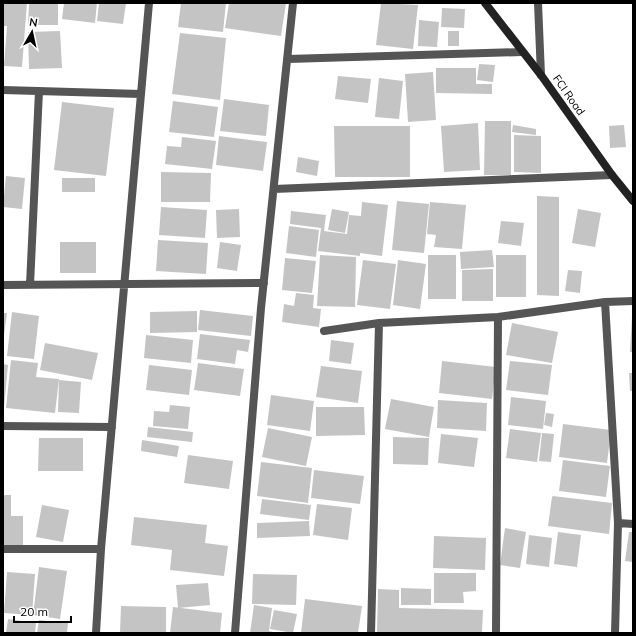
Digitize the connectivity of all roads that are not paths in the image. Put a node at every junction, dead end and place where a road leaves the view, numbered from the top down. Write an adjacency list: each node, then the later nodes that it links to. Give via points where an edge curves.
1 (149, 3): 10 (street)
2 (294, 3): 6 (street)
3 (485, 3): 5 (street, FCI Road)
4 (538, 3): 7 (street)
5 (522, 52): 6 (street); 7 (street, FCI Road)
6 (288, 59): 12 (street)
7 (541, 75): 11 (street, FCI Road)
8 (3, 90): 9 (street)
9 (39, 91): 10 (street); 17 (street)
10 (141, 94): 15 (street)
11 (612, 176): 12 (street); 13 (street, FCI Road)
12 (274, 189): 14 (street)
13 (633, 201)
14 (264, 283): 15 (street); 30 (street)
15 (124, 284): 17 (street); 24 (street)
16 (3, 285): 17 (street)
17 (30, 285)
18 (633, 301): 19 (street)
19 (604, 302): 20 (street); 25 (street)
20 (498, 317): 21 (street); 32 (street)
21 (379, 323): 22 (street); 31 (street)
22 (324, 331)
23 (3, 426): 24 (street)
24 (112, 427): 28 (street)
25 (618, 523): 26 (street); 33 (street)
26 (633, 524)
27 (3, 549): 28 (street)
28 (101, 549): 29 (street)
29 (96, 633)
30 (235, 633)
31 (371, 633)
32 (496, 633)
33 (615, 633)

